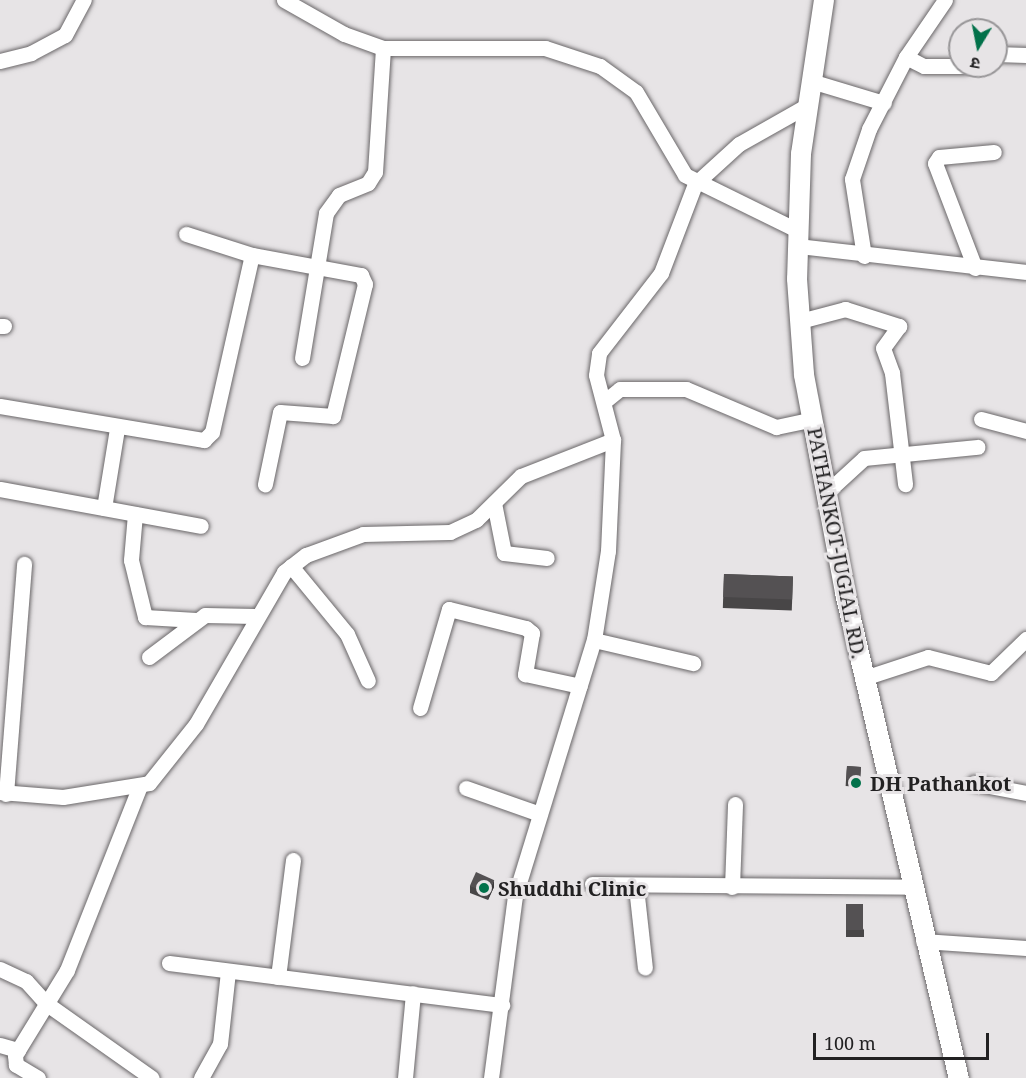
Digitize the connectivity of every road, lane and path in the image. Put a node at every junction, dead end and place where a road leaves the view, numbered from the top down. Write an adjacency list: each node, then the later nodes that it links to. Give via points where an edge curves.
1 (84, 0): 9 (street, via 74,24 59,40)
2 (284, 0): 5 (street, via 344,34)
3 (824, 0): 11 (main road, PATHANKOT-JUGIAL RD.)
4 (945, 0): 8 (street)
5 (383, 48): 15 (street, via 545,48 600,66 636,92 670,158); 20 (street, via 375,172 368,183 333,200)
6 (1008, 54): 7 (street)
7 (1026, 55)
8 (906, 57): 10 (street, via 924,66); 12 (street)
9 (0, 61)
10 (948, 66)
11 (811, 81): 12 (street); 13 (main road, PATHANKOT-JUGIAL RD.)
12 (884, 103): 19 (street, via 852,179)
13 (808, 105): 15 (street, via 739,144); 17 (main road, PATHANKOT-JUGIAL RD.)
14 (994, 153): 21 (street, via 939,157 935,163)
15 (695, 184): 17 (street); 25 (street, via 676,223 662,273 602,344 595,370)
16 (186, 234): 18 (street)
17 (799, 239): 19 (street); 23 (main road, PATHANKOT-JUGIAL RD.)
18 (252, 255): 20 (street); 29 (street, via 208,437 193,440)
19 (864, 256): 21 (street)
20 (314, 266): 24 (street); 34 (street, via 361,275 365,285 333,416 280,412)
21 (975, 268): 22 (street)
22 (1026, 272)
23 (800, 321): 27 (main road, PATHANKOT-JUGIAL RD.); 33 (street, via 845,309 899,326 883,348 892,373)
24 (302, 358)
25 (605, 401): 27 (street, via 621,389 686,389 776,427); 31 (street)
26 (0, 406): 29 (street)
27 (813, 419): 37 (main road, PATHANKOT-JUGIAL RD.)
28 (981, 419): 30 (street)
29 (117, 429): 39 (street)
30 (1026, 431)
31 (613, 440): 38 (street, via 535,469); 48 (street, via 613,514)
32 (977, 447): 33 (street)
33 (898, 454): 35 (street); 37 (street, via 864,458)
34 (265, 484)
35 (905, 484)
36 (0, 489): 39 (street)
37 (826, 492): 51 (main road, PATHANKOT-JUGIAL RD.)
38 (494, 503): 42 (street, via 504,553); 44 (street, via 476,520 450,532 363,534 316,550)
39 (104, 508): 40 (street)
40 (135, 514): 41 (street); 46 (street, via 131,560 145,617)
41 (201, 526)
42 (547, 558)
43 (24, 564): 58 (street)
44 (291, 567): 45 (street); 52 (street, via 347,634)
45 (255, 616): 46 (street, via 214,613); 56 (street, via 174,757)
46 (196, 620): 49 (street)
47 (1026, 639): 51 (street, via 991,673 928,657)
48 (594, 640): 50 (street); 53 (street)
49 (149, 657)
50 (693, 663)
51 (864, 678): 66 (main road, PATHANKOT-JUGIAL RD.)
52 (368, 681)
53 (580, 686): 54 (street, via 525,674 532,633 526,628 449,609); 61 (street)
54 (420, 708)
55 (974, 783): 59 (street)
56 (140, 786): 58 (street, via 63,797); 75 (street, via 94,910)
57 (466, 788): 61 (street)
58 (3, 793)
59 (1026, 793)
60 (735, 804): 65 (street)
61 (540, 814): 76 (street, via 515,896)
62 (293, 860): 73 (street)
63 (592, 884): 64 (street)
64 (636, 886): 65 (street); 70 (street)
65 (732, 886): 66 (street)
66 (911, 887): 67 (main road, PATHANKOT-JUGIAL RD.)
67 (923, 941): 68 (street); 84 (main road, PATHANKOT-JUGIAL RD.)
68 (1026, 948)
69 (169, 963): 72 (street)
70 (645, 968)
71 (0, 969): 75 (street, via 26,981)
72 (228, 971): 73 (street); 81 (street, via 220,1044)
73 (278, 977): 74 (street)
74 (413, 993): 76 (street); 82 (street)
75 (47, 1004): 78 (street); 80 (street)
76 (501, 1005): 83 (street)
77 (0, 1045): 78 (street)
78 (18, 1050): 79 (street, via 14,1063)
79 (38, 1078)
80 (152, 1078)
81 (201, 1078)
82 (405, 1078)
83 (491, 1078)
84 (959, 1078)

